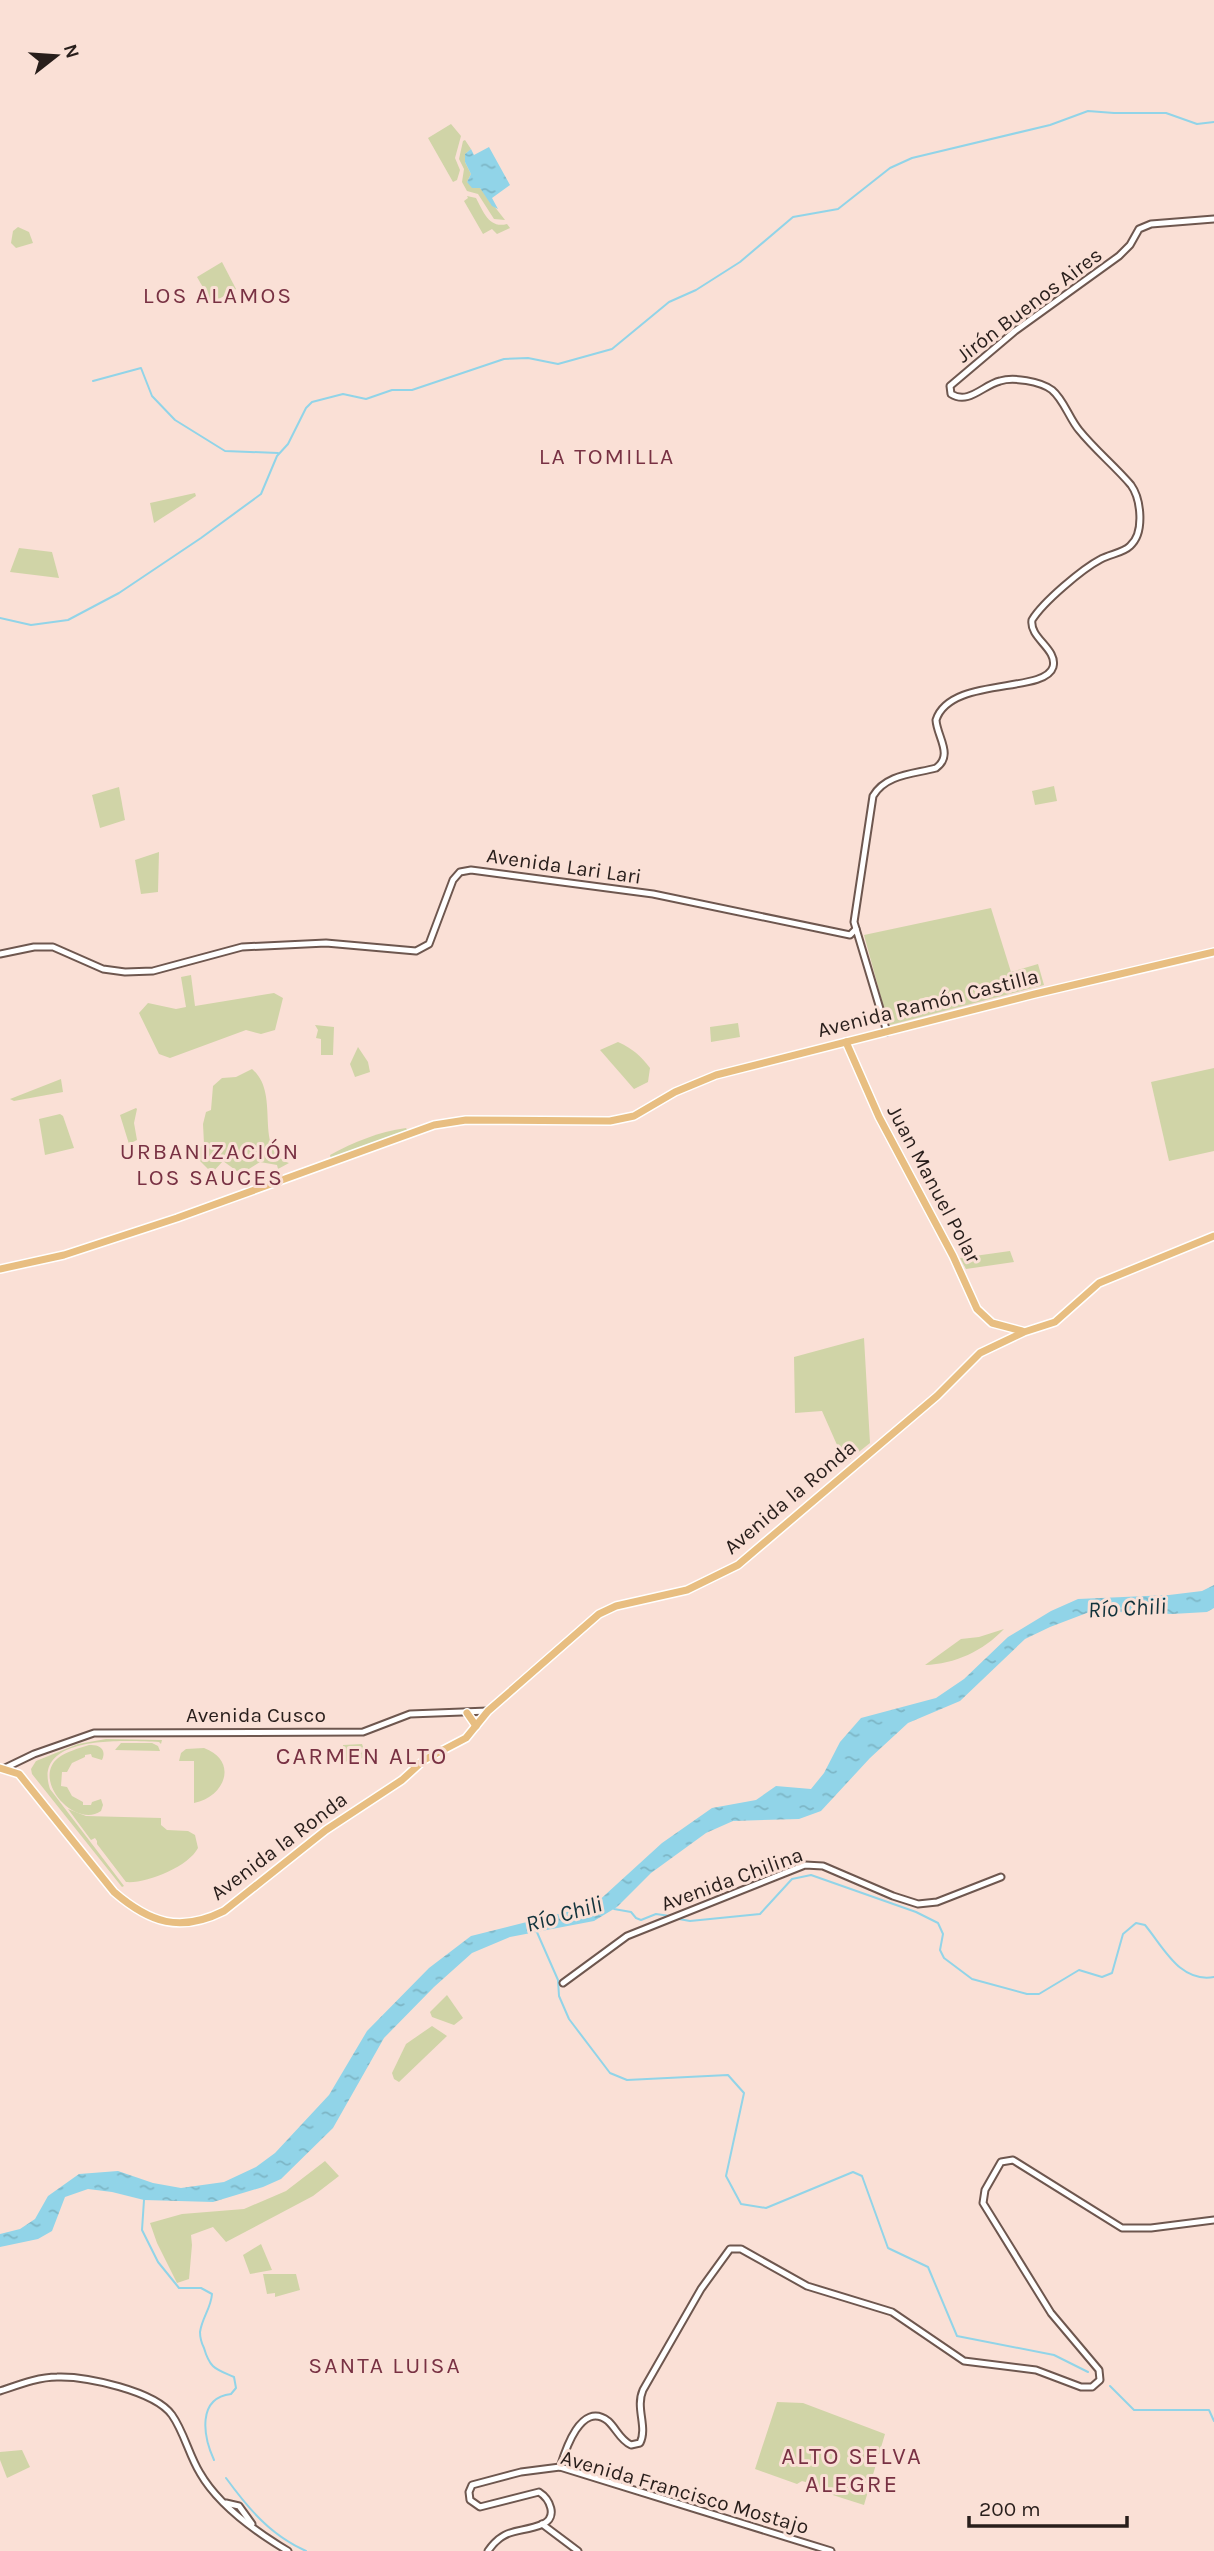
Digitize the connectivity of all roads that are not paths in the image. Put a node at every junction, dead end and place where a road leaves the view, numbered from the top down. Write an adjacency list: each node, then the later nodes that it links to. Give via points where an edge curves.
1 (1214, 219): 2 (street, Jirón Buenos Aires, via 1142,227 1119,256 1015,331 950,386 957,397 972,396 1005,380 1053,391 1079,430 1133,488 1140,505 1139,522 1129,548 1097,561 1036,614 1031,626 1052,658 1049,673 952,699 936,720 945,751 942,764 895,778 873,796)
2 (856, 929): 4 (street, Avenida Lari Lari, via 850,935 653,894 471,870 453,880 429,944 416,951 326,943 242,947 153,971 125,972 103,969 53,947); 5 (street)
3 (1214, 952): 5 (main road, Avenida Ramón Castilla)
4 (0, 954)
5 (887, 1032): 6 (main road, Avenida Ramón Castilla)
6 (846, 1042): 8 (main road, Avenida Ramón Castilla, via 716,1075 634,1116 610,1121 466,1120 434,1125 177,1219 64,1255); 9 (main road, Juan Manuel Polar, via 974,1303 992,1323)
7 (1214, 1236): 10 (main road, Avenida la Ronda, via 1099,1283 1055,1322)
8 (0, 1269)
9 (1007, 1327): 10 (main road, Juan Manuel Polar); 11 (main road)
10 (1024, 1332): 11 (main road, Avenida la Ronda)
11 (1007, 1340): 12 (main road, Avenida la Ronda, via 980,1353 937,1396 749,1558 687,1590 605,1611)
12 (488, 1711): 13 (street, Avenida Cusco); 14 (main road, Avenida la Ronda)
13 (467, 1713): 14 (main road); 15 (street, Avenida Cusco, via 410,1714 363,1732 94,1733)
14 (476, 1726): 17 (main road, Avenida la Ronda, via 466,1738 424,1760 326,1830 224,1911 193,1923 155,1919 128,1904)
15 (25, 1759): 16 (street, Avenida Cusco); 17 (street)
16 (3, 1768): 17 (main road, Avenida la Ronda)
17 (19, 1774)
18 (1001, 1877): 19 (street, Avenida Chilina, via 937,1902 918,1904 823,1866 805,1865 627,1936)
19 (563, 1983)
20 (1214, 2220): 22 (street, via 1122,2228 1013,2160 1001,2162 983,2203 1051,2313 1099,2370 1100,2380 1089,2387 1036,2370 964,2361 892,2312 807,2286 741,2249 730,2249 701,2289 643,2390 640,2443 631,2445 608,2422 589,2418 575,2430)
21 (0, 2391): 24 (street, via 57,2376 93,2381 158,2402 172,2415 199,2473 256,2530)
22 (560, 2468): 23 (street, Avenida Francisco Mostajo, via 521,2472 470,2488 470,2500 480,2507 543,2494 551,2510); 27 (street, Avenida Francisco Mostajo)
23 (542, 2524): 25 (street, via 513,2530); 26 (street)
24 (288, 2551)
25 (488, 2551)
26 (578, 2551)
27 (831, 2551)

